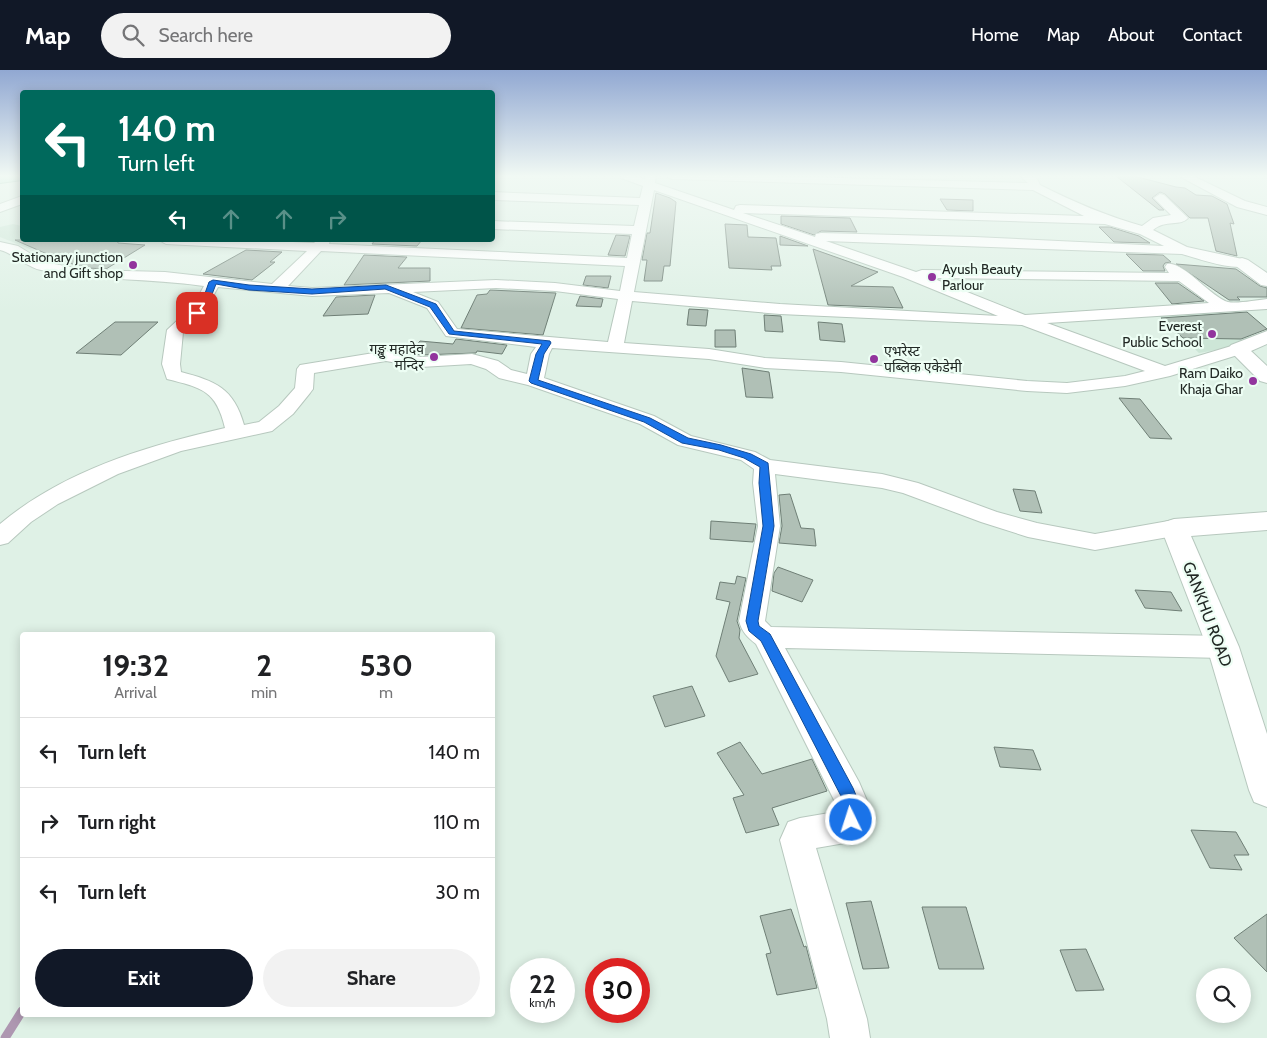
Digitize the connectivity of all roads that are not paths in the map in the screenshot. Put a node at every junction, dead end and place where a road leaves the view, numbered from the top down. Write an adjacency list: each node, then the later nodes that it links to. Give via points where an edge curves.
1 (640, 221): 6 (street)
2 (754, 221): 8 (street)
3 (1110, 221): 7 (street)
4 (1155, 221): 7 (street)
5 (495, 225): 6 (street)
6 (638, 230): 15 (street)
7 (1145, 231): 13 (street)
8 (804, 238): 12 (street, via 974,241); 17 (street)
9 (243, 242): 10 (street)
10 (320, 244): 15 (street); 22 (street)
11 (0, 246): 20 (street, via 13,249 40,266 55,269)
12 (1154, 250): 13 (street); 18 (street)
13 (1182, 250): 16 (street)
14 (1267, 260): 16 (main road)
15 (633, 262): 23 (street)
16 (1242, 263): 19 (main road)
17 (908, 274): 18 (street); 26 (street)
18 (1182, 277): 25 (street)
19 (1267, 281)
20 (213, 282): 22 (street); 34 (street, via 206,302 175,330 171,364 173,376 214,388 231,411)
21 (386, 287): 22 (street, via 312,292); 23 (street, via 496,284); 28 (street, via 433,305 452,333)
22 (276, 289)
23 (627, 296): 26 (street, via 780,309); 29 (street)
24 (1267, 304): 25 (street)
25 (1225, 308): 26 (street)
26 (1024, 320): 31 (street)
27 (1267, 337): 30 (main road)
28 (547, 343): 29 (street); 33 (street, via 540,354)
29 (615, 348): 31 (street, via 1067,388)
30 (1238, 349): 31 (street); 32 (main road)
31 (1164, 372)
32 (1267, 377)
33 (534, 381): 34 (street, via 505,374 492,365 472,359 421,362 386,356 354,360 306,369 304,389 286,410 265,427); 35 (street, via 647,420 685,441 748,456)
34 (236, 432): 38 (street, via 176,447 107,471 59,493 16,521)
35 (765, 466): 37 (street, via 882,480 989,518 1095,542); 39 (street, via 769,526 752,621 754,628)
36 (1267, 521): 37 (main road)
37 (1174, 528): 40 (main road, GANKHU ROAD)
38 (0, 537)
39 (766, 637): 40 (street); 42 (street, via 855,810 845,827 800,834 797,840)
40 (1223, 647): 41 (main road, GANKHU ROAD)
41 (1267, 790)
42 (850, 1038)

